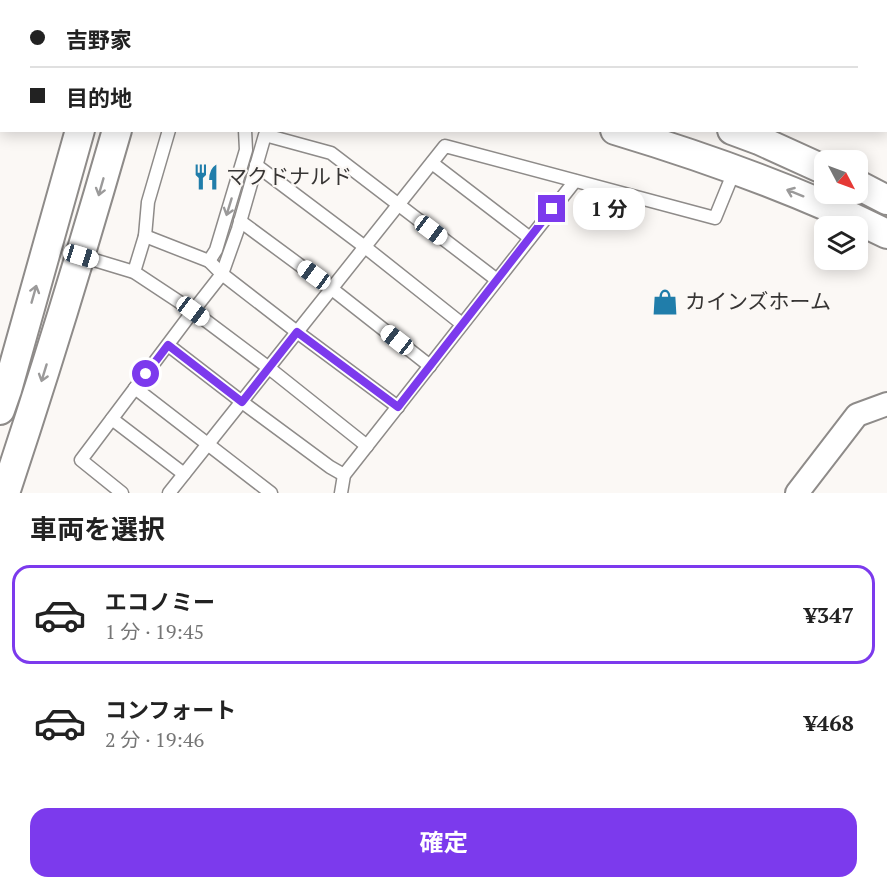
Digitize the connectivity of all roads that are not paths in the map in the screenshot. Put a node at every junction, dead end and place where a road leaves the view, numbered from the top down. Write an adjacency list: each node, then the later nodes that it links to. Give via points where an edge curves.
1 (79, 132): 37 (street, one-way to 1)
2 (116, 132): 21 (street, one-way to 21)
3 (169, 132): 18 (lane, via 148,202)
4 (245, 132): 22 (lane, one-way to 22, via 246,150 216,250)
5 (622, 132): 11 (street)
6 (737, 132): 10 (street)
7 (264, 133): 9 (lane); 15 (lane, via 331,153)
8 (432, 163): 12 (lane, via 445,146); 15 (lane); 19 (lane)
9 (256, 165): 16 (lane); 20 (lane)
10 (814, 165)
11 (735, 169): 12 (lane, via 715,218); 17 (street, one-way to 11)
12 (574, 181): 19 (lane)
13 (868, 190): 14 (street)
14 (887, 200)
15 (398, 205): 20 (lane); 25 (lane)
16 (240, 221): 24 (lane); 26 (lane)
17 (887, 234)
18 (145, 236): 22 (lane); 23 (lane)
19 (530, 238): 25 (lane)
20 (365, 247): 26 (lane); 28 (lane)
21 (81, 256): 23 (lane); 44 (street, one-way to 44)
22 (209, 261): 24 (lane)
23 (134, 272): 27 (lane)
24 (222, 274): 27 (lane); 29 (lane)
25 (497, 280): 28 (lane)
26 (332, 289): 29 (lane); 31 (lane)
27 (193, 311): 30 (lane); 32 (lane)
28 (462, 324): 31 (lane)
29 (297, 332): 32 (lane); 36 (lane)
30 (168, 345): 33 (lane); 34 (lane)
31 (430, 366): 36 (lane)
32 (269, 368): 34 (lane); 40 (lane)
33 (135, 388): 38 (lane); 39 (lane)
34 (242, 402): 39 (lane); 42 (lane)
35 (887, 404): 48 (street, via 857,415)
36 (398, 407): 40 (lane)
37 (0, 410)
38 (112, 419): 41 (lane); 45 (lane, via 81,460)
39 (208, 445): 41 (lane); 46 (lane)
40 (367, 446): 42 (lane)
41 (184, 474): 43 (lane)
42 (344, 475): 47 (lane)
43 (176, 491)
44 (5, 493)
45 (123, 493)
46 (271, 493)
47 (341, 493)
48 (797, 493)

